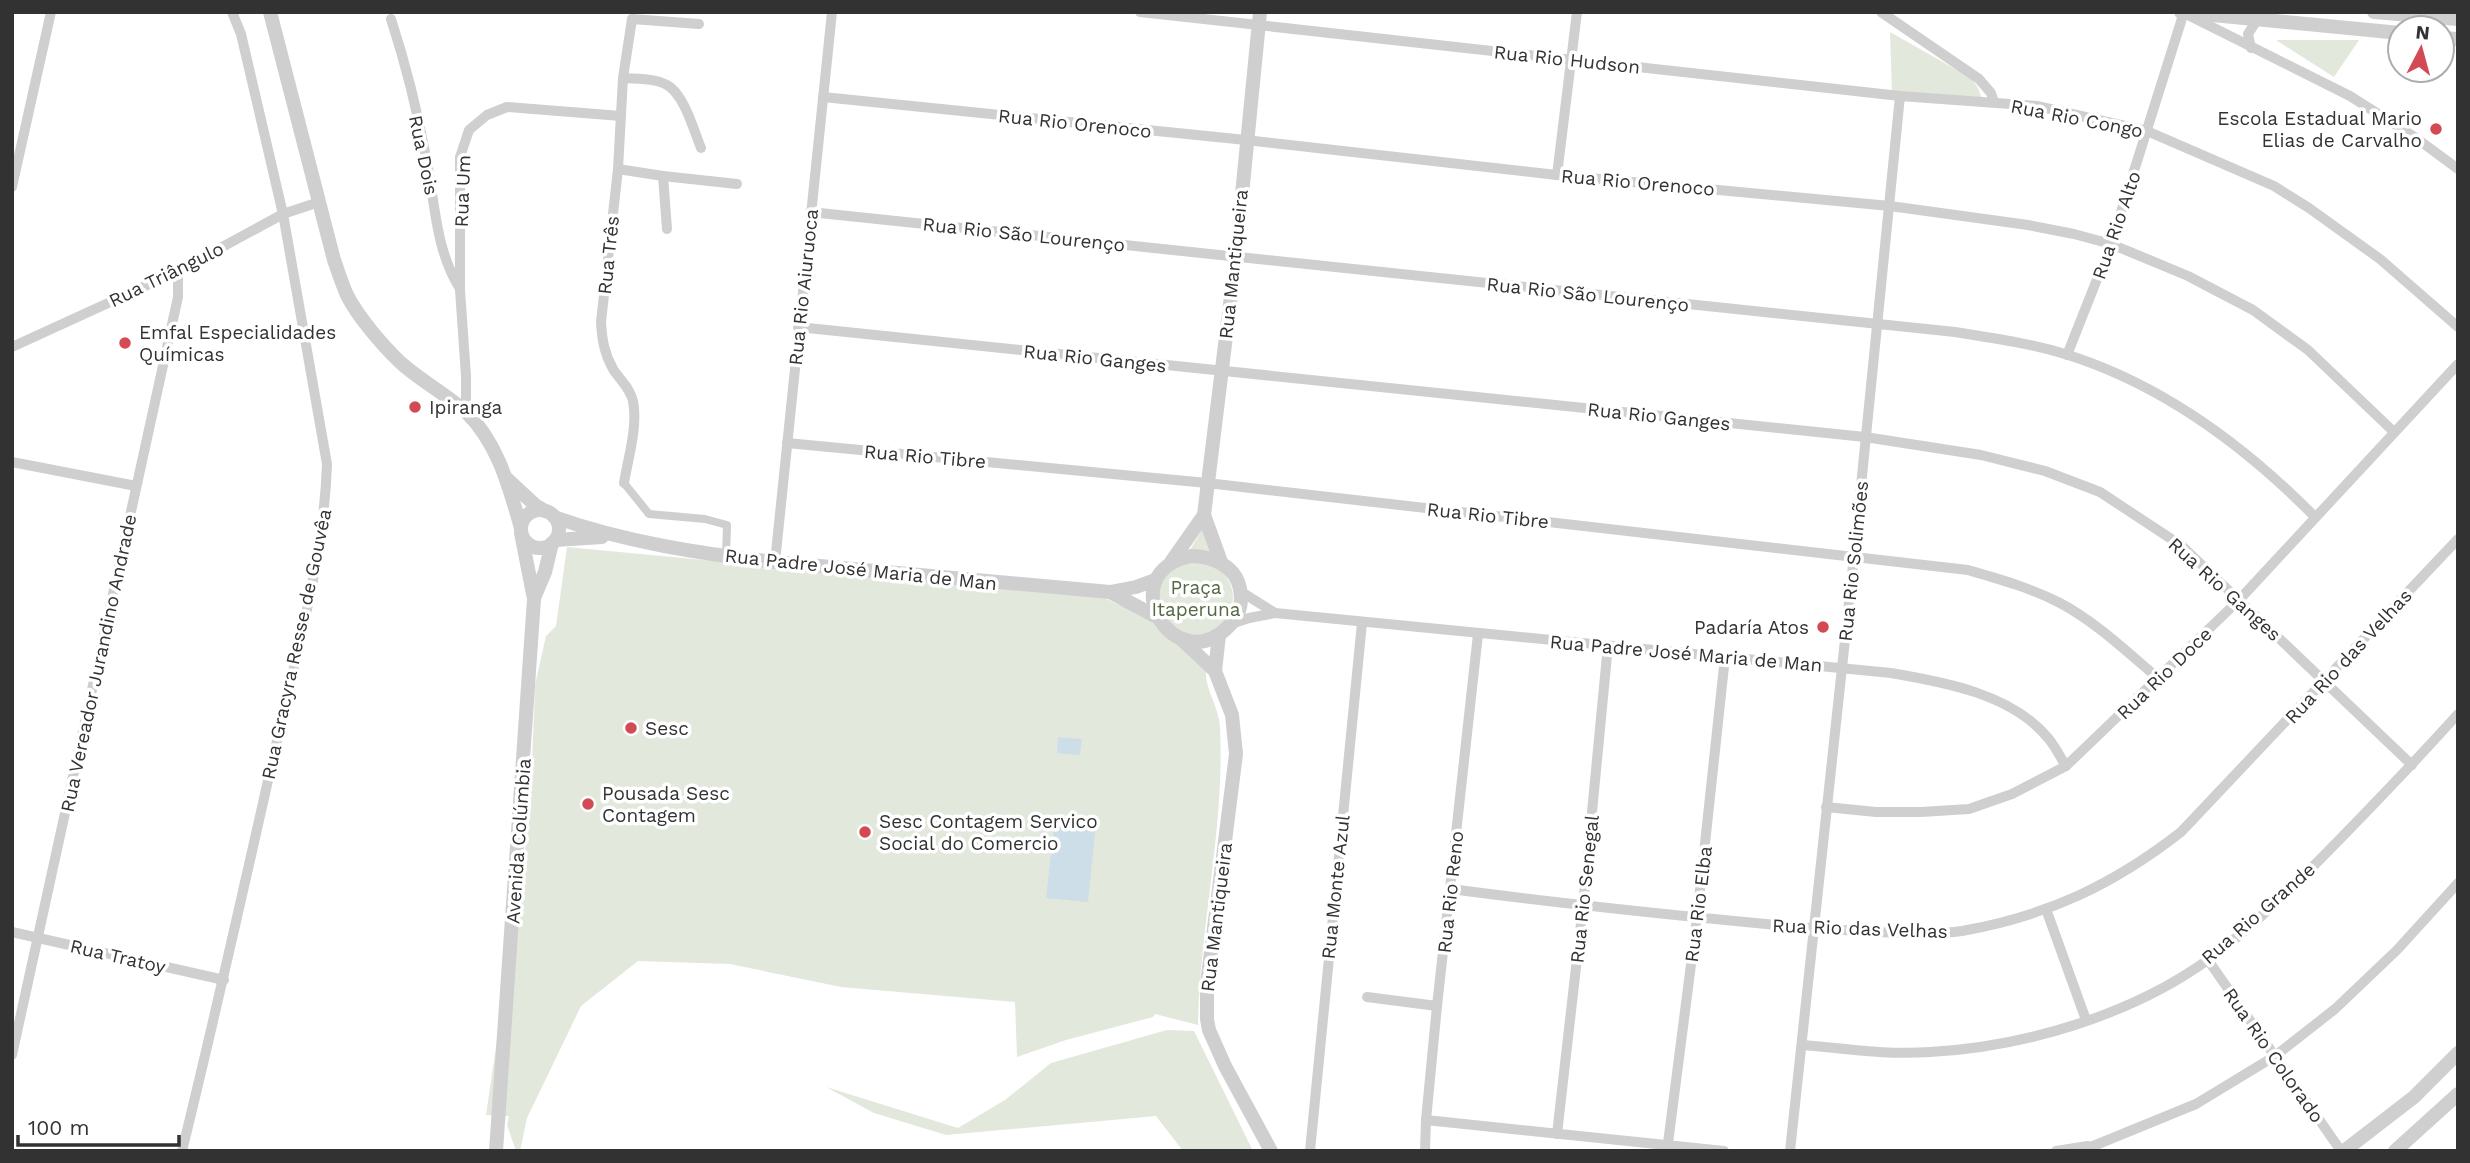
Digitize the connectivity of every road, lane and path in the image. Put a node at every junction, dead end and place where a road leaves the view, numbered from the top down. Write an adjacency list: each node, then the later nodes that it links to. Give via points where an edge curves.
1 (51, 12): 31 (street)
2 (232, 12): 35 (street, Rua Gracyra Resse de Gouvêa)
3 (270, 12): 32 (street)
4 (832, 12): 20 (street, Rua Rio Aiuruoca)
5 (1140, 12): 12 (street, Rua Rio Hudson)
6 (1577, 12): 17 (street)
7 (1881, 12): 21 (street, Rua Rio Congo, via 1979,79)
8 (2183, 12): 13 (street); 16 (street); 23 (street, Rua Rio Alto)
9 (2374, 12): 10 (street)
10 (2407, 14)
11 (391, 16): 40 (street, Rua Dois, via 427,159 445,261)
12 (1260, 18): 17 (street, Rua Rio Hudson); 24 (street, Rua Mantiqueira)
13 (2256, 20): 15 (street); 16 (street, via 2248,34)
14 (699, 24): 18 (street, Rua Três, via 632,19)
15 (2386, 32)
16 (2251, 48): 27 (street, via 2350,96)
17 (1571, 60): 19 (street, Rua Rio Hudson); 28 (street)
18 (623, 78): 22 (street, Rua Três); 25 (street, via 668,85 679,96)
19 (1900, 96): 21 (street, Rua Rio Hudson); 33 (street, Rua Rio Solimões)
20 (823, 97): 24 (street, Rua Rio Orenoco); 34 (street, Rua Rio Aiuruoca)
21 (1994, 102): 23 (street, Rua Rio Congo, via 2036,106)
22 (621, 116): 26 (street, Rua Três); 40 (street, Rua Um, via 506,107 469,130 460,157)
23 (2147, 131): 37 (street, Rua Rio Alto); 43 (street, Rua Rio Congo, via 2274,186 2309,208 2380,259)
24 (1246, 140): 28 (street, Rua Rio Orenoco); 38 (street, Rua Mantiqueira)
25 (702, 148)
26 (618, 169): 29 (street); 54 (street, Rua Três, via 601,322 603,347 632,401 634,418)
27 (2458, 169)
28 (1557, 175): 33 (street, Rua Rio Orenoco)
29 (663, 176): 30 (street); 36 (street)
30 (737, 184)
31 (12, 187)
32 (319, 202): 35 (street, Rua Triângulo); 48 (street, via 334,260 357,312 401,362)
33 (1890, 206): 37 (street, Rua Rio Orenoco, via 2028,225); 41 (street, Rua Rio Solimões)
34 (810, 212): 38 (street, Rua Rio São Lourenço); 42 (street, Rua Rio Aiuruoca)
35 (283, 214): 39 (street, Rua Triângulo); 100 (street, Rua Gracyra Resse de Gouvêa, via 327,464 326,498 314,574)
36 (667, 229)
37 (2111, 244): 45 (street, Rua Rio Alto); 49 (street, Rua Rio Orenoco, via 2253,310 2308,350)
38 (1236, 256): 41 (street, Rua Rio São Lourenço); 47 (street, Rua Mantiqueira)
39 (178, 271): 44 (street, Rua Triângulo); 56 (street, Rua Vereador Jurandino Andrade, via 178,297)
40 (460, 290): 48 (street, Rua Um)
41 (1877, 324): 45 (street, Rua Rio São Lourenço, via 2013,341); 50 (street, Rua Rio Solimões)
42 (798, 327): 47 (street, Rua Rio Ganges); 51 (street, Rua Rio Aiuruoca)
43 (2458, 327)
44 (12, 346)
45 (2067, 355): 59 (street, Rua Rio São Lourenço, via 2132,381 2182,408 2278,480)
46 (2458, 364): 49 (street, Rua Rio Doce)
47 (1220, 371): 50 (street, Rua Rio Ganges); 55 (street, Rua Mantiqueira)
48 (466, 413): 53 (street, via 494,451)
49 (2394, 432): 59 (street, Rua Rio Doce)
50 (1865, 437): 65 (street, Rua Rio Solimões); 73 (street, Rua Rio Ganges, via 1981,455 2046,471 2100,492 2182,546)
51 (787, 443): 55 (street, Rua Rio Tibre); 66 (street, Rua Rio Aiuruoca)
52 (12, 462): 56 (street)
53 (506, 478): 57 (street, Rua Padre José Maria de Man); 60 (street)
54 (624, 483): 64 (street, via 649,514 727,525)
55 (1207, 484): 58 (street, Rua Mantiqueira); 65 (street, Rua Rio Tibre)
56 (136, 486): 98 (street, Rua Vereador Jurandino Andrade)
57 (550, 514): 60 (street, via 529,513); 61 (street, Rua Padre José Maria de Man); 63 (street, via 558,526)
58 (1204, 515): 67 (street, Rua Mantiqueira); 68 (street, Rua Mantiqueira)
59 (2315, 517): 73 (street, Rua Rio Doce)
60 (521, 531): 63 (street, via 532,546); 72 (street, Avenida Colúmbia)
61 (614, 536): 63 (street, Rua Padre José Maria de Man); 64 (street, Rua Padre José Maria de Man)
62 (2458, 539): 86 (street, Rua Rio das Velhas)
63 (554, 541): 72 (street)
64 (726, 556): 66 (street, Rua Padre José Maria de Man)
65 (1854, 556): 83 (street, Rua Rio Solimões); 85 (street, Rua Rio Tibre, via 1968,570 2015,584 2061,604)
66 (775, 562): 71 (street, Rua Padre José Maria de Man)
67 (1171, 562): 68 (street, via 1203,556); 69 (street)
68 (1221, 562): 70 (street)
69 (1155, 580): 71 (street, Rua Padre José Maria de Man); 75 (street, via 1153,597)
70 (1240, 591): 74 (street, Rua Padre José Maria de Man); 77 (street, via 1239,614)
71 (1110, 592): 75 (street, Rua Padre José Maria de Man)
72 (534, 599): 114 (street, Avenida Colúmbia)
73 (2239, 600): 85 (street, Rua Rio Doce); 86 (street, Rua Rio Ganges)
74 (1275, 614): 76 (street, Rua Padre José Maria de Man); 77 (street, Rua Padre José Maria de Man)
75 (1159, 618): 80 (street)
76 (1362, 623): 78 (street, Rua Padre José Maria de Man); 116 (street, Rua Monte Azul)
77 (1231, 624): 79 (street)
78 (1478, 634): 81 (street, Rua Padre José Maria de Man); 92 (street, Rua Rio Reno)
79 (1219, 635): 80 (street, via 1197,642); 84 (street, Rua Mantiqueira)
80 (1181, 639): 84 (street, Rua Mantiqueira)
81 (1608, 645): 82 (street, Rua Padre José Maria de Man); 93 (street, Rua Rio Senegal)
82 (1725, 657): 83 (street, Rua Padre José Maria de Man); 95 (street, Rua Rio Elba)
83 (1842, 667): 89 (street, Rua Padre José Maria de Man, via 1939,681 1980,693 2015,710 2048,737); 90 (street, Rua Rio Solimões)
84 (1215, 671): 115 (street, Rua Mantiqueira, via 1232,715 1236,754 1207,984 1207,1019 1225,1066)
85 (2159, 679): 89 (street, Rua Rio Doce)
86 (2325, 681): 88 (street, Rua Rio Ganges); 94 (street, Rua Rio das Velhas, via 2181,832 2097,888)
87 (2458, 714): 88 (street, Rua Rio Grande)
88 (2412, 765): 99 (street, Rua Rio Grande, via 2287,894)
89 (2066, 766): 90 (street, Rua Rio Doce, via 2012,794 1969,809 1876,812)
90 (1826, 807): 96 (street, Rua Rio Solimões)
91 (2458, 883): 107 (street, via 2335,1009)
92 (1451, 889): 93 (street, Rua Rio das Velhas); 102 (street, Rua Rio Reno)
93 (1583, 906): 95 (street, Rua Rio das Velhas); 110 (street, Rua Rio Senegal)
94 (2046, 909): 96 (street, Rua Rio das Velhas, via 1960,931); 103 (street)
95 (1697, 918): 96 (street, Rua Rio das Velhas); 112 (street, Rua Rio Elba)
96 (1814, 929): 104 (street, Rua Rio Solimões)
97 (12, 932): 98 (street, Rua Tratoy)
98 (39, 938): 100 (street, Rua Tratoy); 106 (street, Rua Vereador Jurandino Andrade)
99 (2208, 960): 103 (street, Rua Rio Grande, via 2132,1004); 107 (street, Rua Rio Colorado)
100 (224, 980): 113 (street, Rua Gracyra Resse de Gouvêa)
101 (1367, 997): 102 (street)
102 (1437, 1006): 109 (street, Rua Rio Reno)
103 (2086, 1020): 104 (street, Rua Rio Grande, via 2037,1038 1930,1052)
104 (1804, 1045): 119 (street, Rua Rio Solimões)
105 (2458, 1053): 121 (street, via 2414,1097)
106 (12, 1055)
107 (2275, 1056): 111 (street, via 2196,1104); 121 (street, Rua Rio Colorado)
108 (2458, 1094): 122 (street)
109 (1426, 1120): 110 (street); 117 (street, Rua Rio Reno)
110 (1558, 1134): 112 (street)
111 (2086, 1148): 120 (street)
112 (1667, 1149): 118 (street)
113 (182, 1151)
114 (496, 1151)
115 (1271, 1151)
116 (1310, 1151)
117 (1425, 1151)
118 (1724, 1151)
119 (1790, 1151)
120 (2056, 1151)
121 (2342, 1151)
122 (2395, 1151)

